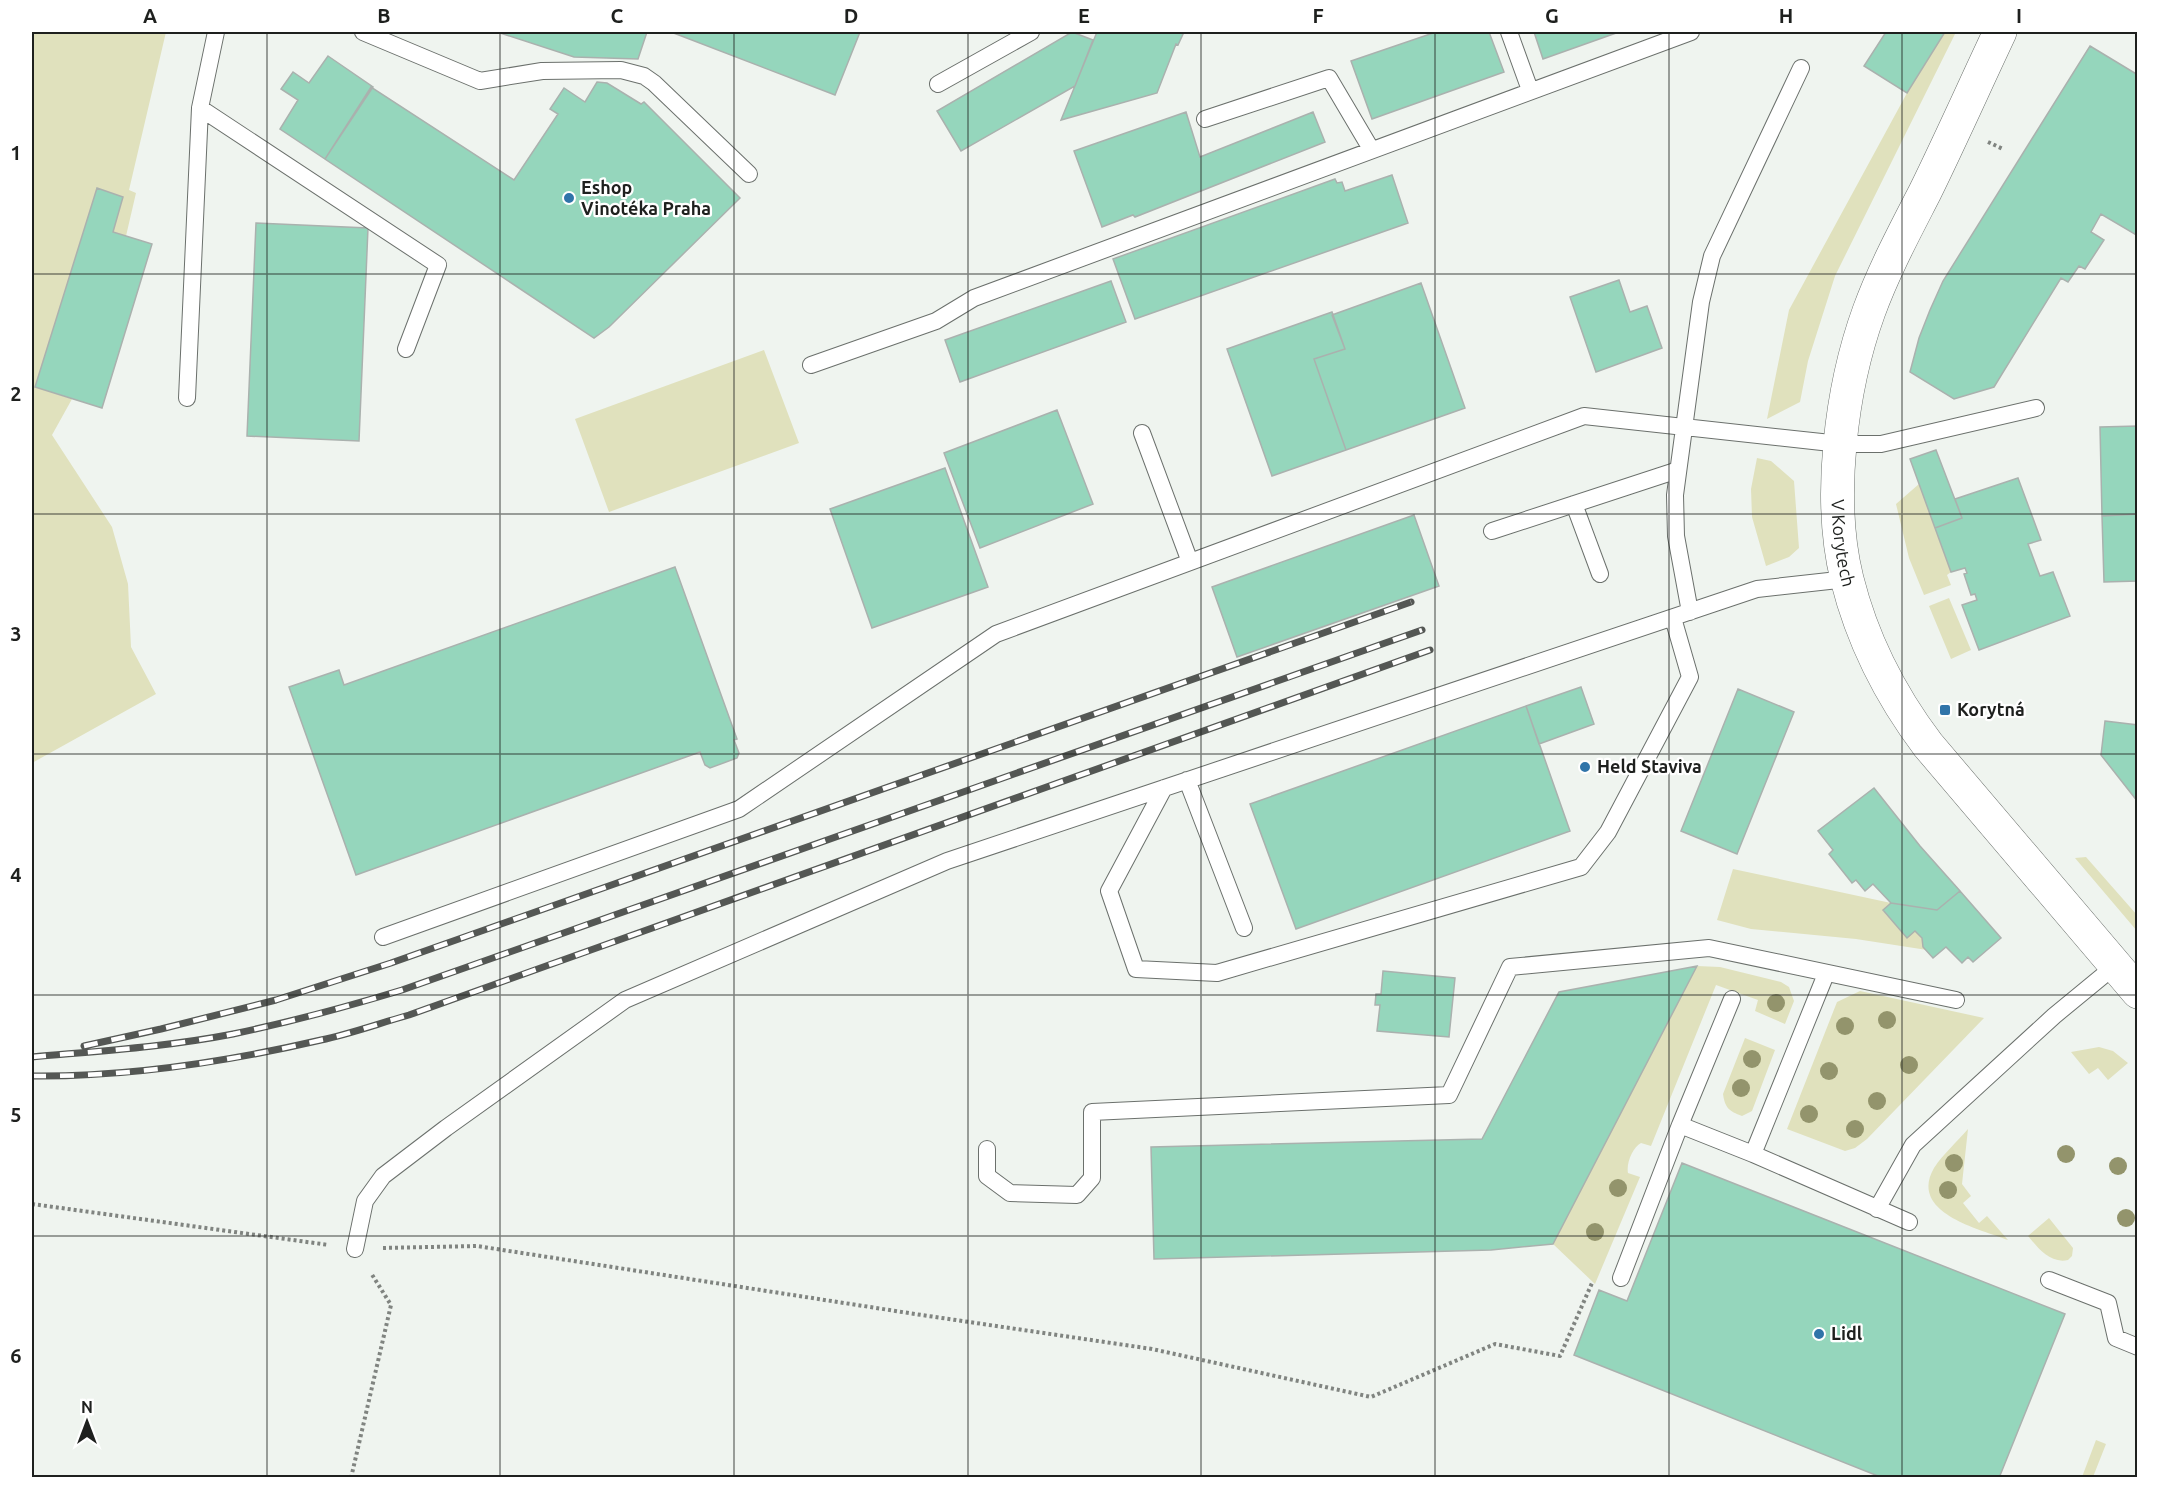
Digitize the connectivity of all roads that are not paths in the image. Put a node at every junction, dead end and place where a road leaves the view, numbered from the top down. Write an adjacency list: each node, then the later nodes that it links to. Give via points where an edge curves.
1 (216, 32): 10 (lane)
2 (363, 32): 13 (lane, via 480,81 542,71 621,70 644,76)
3 (1031, 32): 8 (lane)
4 (1509, 32): 9 (lane)
5 (1691, 32): 9 (lane)
6 (2000, 32): 20 (street, V Korytech, via 1880,282 1859,340)
7 (1801, 68): 18 (lane, via 1712,256 1701,302)
8 (938, 84)
9 (1530, 90): 12 (lane)
10 (200, 108): 14 (lane, via 438,265); 16 (lane)
11 (1205, 119): 12 (lane, via 1329,78)
12 (1371, 149): 15 (lane, via 974,298 936,321)
13 (749, 174)
14 (406, 349)
15 (812, 364)
16 (187, 398)
17 (2036, 408): 20 (lane, via 1881,444)
18 (1685, 426): 20 (lane); 21 (lane); 24 (lane, via 1584,416)
19 (1142, 433): 24 (lane)
20 (1840, 444): 26 (street, V Korytech, via 1840,538)
21 (1678, 470): 22 (lane); 27 (lane, via 1676,537)
22 (1574, 504): 23 (lane); 25 (lane)
23 (1492, 531)
24 (1190, 562): 32 (lane, via 996,634 739,809)
25 (1600, 574)
26 (1847, 579): 27 (lane, via 1757,590); 33 (street, V Korytech, via 1875,657 1911,722)
27 (1690, 612): 28 (lane)
28 (1673, 618): 29 (lane); 30 (lane, via 1690,677 1608,832 1581,867 1217,972 1136,969 1108,891)
29 (1187, 780): 30 (lane); 31 (lane)
30 (1164, 788): 43 (lane, via 947,861 625,1000 384,1176 365,1201)
31 (1244, 928)
32 (383, 937)
33 (2116, 965): 35 (street, V Korytech); 41 (lane, via 1913,1145)
34 (1826, 974): 37 (lane); 39 (lane, via 1709,948 1510,967 1449,1095 1092,1112 1092,1178 1077,1195 1010,1194 987,1176); 40 (lane)
35 (2138, 992)
36 (1732, 999): 38 (lane)
37 (1956, 1000)
38 (1680, 1125): 40 (lane); 44 (lane)
39 (987, 1149)
40 (1753, 1154): 41 (lane)
41 (1876, 1209): 42 (lane)
42 (1909, 1222)
43 (355, 1249)
44 (1621, 1278)
45 (2049, 1280): 46 (lane, via 2108,1303 2116,1338)
46 (2138, 1347)

